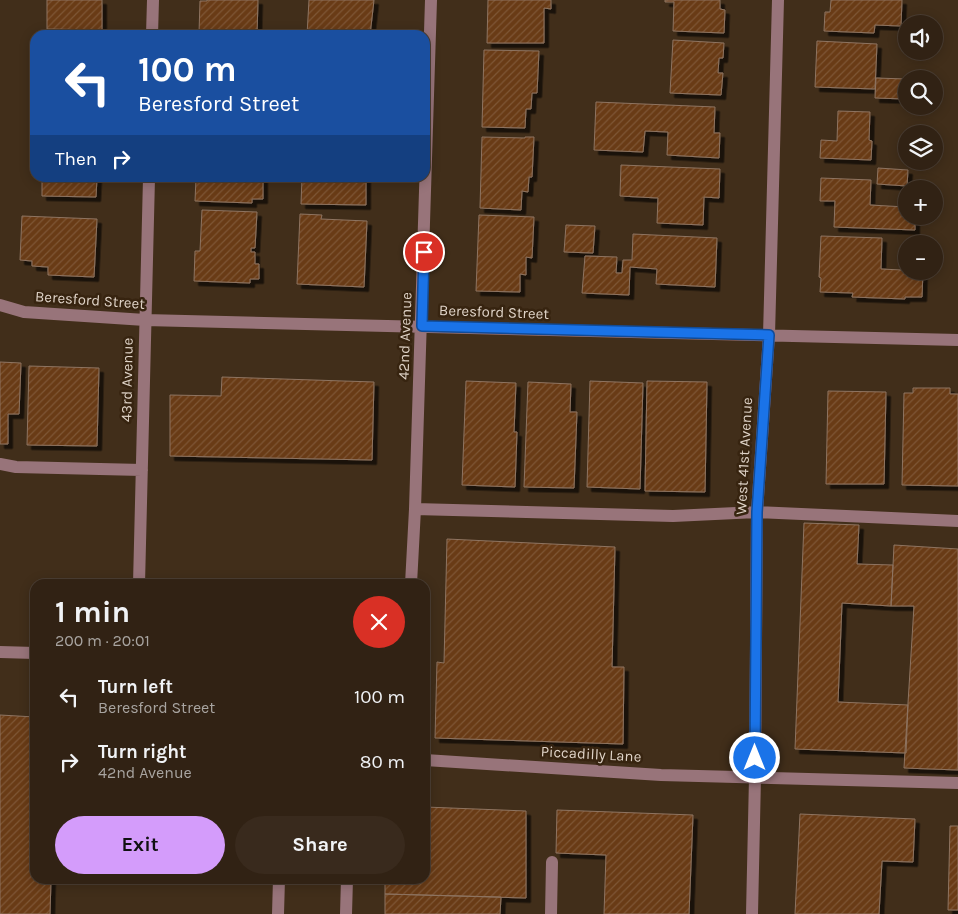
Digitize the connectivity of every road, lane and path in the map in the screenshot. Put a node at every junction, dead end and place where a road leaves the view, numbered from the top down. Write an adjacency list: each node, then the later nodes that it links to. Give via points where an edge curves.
1 (153, 0): 4 (street)
2 (431, 0): 5 (street, 42nd Avenue)
3 (778, 0): 11 (street, West 41st Avenue)
4 (152, 30)
5 (430, 36)
6 (149, 182): 9 (street, 43rd Avenue)
7 (426, 182): 10 (street, 42nd Avenue)
8 (0, 305): 9 (street, Beresford Street, via 24,312)
9 (145, 320): 10 (street, Beresford Street); 14 (street, 43rd Avenue)
10 (422, 326): 11 (street, Beresford Street); 15 (street, 42nd Avenue)
11 (769, 335): 12 (street, Beresford Street); 16 (street, West 41st Avenue)
12 (958, 340)
13 (0, 464): 14 (street)
14 (142, 470): 18 (street, 43rd Avenue)
15 (416, 509): 16 (street, via 673,516); 19 (street, 42nd Avenue)
16 (757, 512): 17 (street); 23 (street, West 41st Avenue)
17 (958, 521)
18 (139, 579)
19 (411, 579)
20 (0, 652): 21 (street)
21 (30, 653)
22 (430, 760): 23 (street, Piccadilly Lane)
23 (755, 778): 24 (street, Piccadilly Lane); 31 (street, West 41st Avenue)
24 (958, 783)
25 (552, 862): 30 (street)
26 (279, 884): 28 (street)
27 (347, 884): 29 (street)
28 (278, 914)
29 (346, 914)
30 (551, 914)
31 (752, 914)

